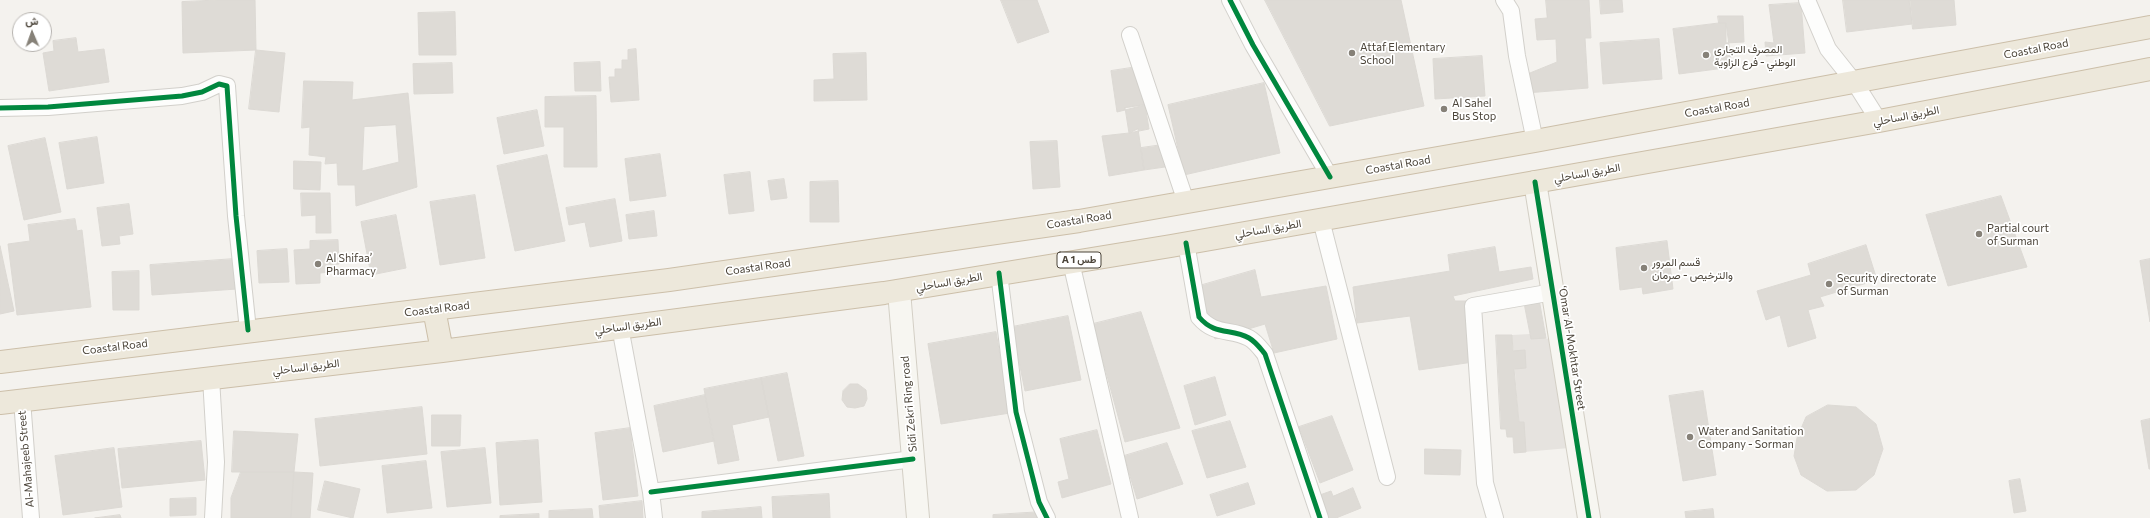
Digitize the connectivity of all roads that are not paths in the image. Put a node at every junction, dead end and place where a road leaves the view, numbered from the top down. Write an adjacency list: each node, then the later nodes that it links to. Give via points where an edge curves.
1 (1230, 0): 11 (street, via 1253,45)
2 (1504, 0): 10 (street, via 1511,11)
3 (1807, 0): 7 (street, via 1828,49)
4 (2150, 27): 7 (highway, Coastal Road)
5 (1130, 35): 13 (street)
6 (2150, 68): 9 (highway, الطريق الساحلي / A 1 طس)
7 (1855, 83): 9 (street); 10 (highway, Coastal Road)
8 (0, 108): 22 (street, via 48,107 182,96 202,92 219,84 228,86 236,216)
9 (1879, 121): 12 (highway, الطريق الساحلي / A 1 طس)
10 (1535, 141): 11 (highway, Coastal Road)
11 (1330, 177): 13 (highway, Coastal Road)
12 (1535, 182): 14 (highway, الطريق الساحلي / A 1 طس); 19 (street, ‘Omar Al-Mokhtar Street)
13 (1186, 202): 20 (highway, Coastal Road, via 1078,221 670,280)
14 (1322, 220): 15 (highway, الطريق الساحلي / A 1 طس); 29 (street)
15 (1186, 244): 16 (highway, الطريق الساحلي / A 1 طس); 37 (street, via 1198,317 1214,329 1249,338 1265,354)
16 (1070, 262): 17 (highway, الطريق الساحلي / A 1 طس); 36 (street)
17 (999, 273): 18 (highway, الطريق الساحلي / A 1 طس); 35 (street, via 1016,412 1039,502)
18 (899, 291): 21 (highway, الطريق الساحلي / A 1 طس); 28 (street, Sidi Zekri Ring road)
19 (1553, 292): 38 (street, via 1473,306 1485,483); 39 (street, ‘Omar Al-Mokhtar Street)
20 (434, 309): 22 (highway, Coastal Road); 23 (highway)
21 (620, 327): 23 (highway, الطريق الساحلي / A 1 طس); 30 (street)
22 (248, 330): 24 (highway, Coastal Road)
23 (442, 351): 25 (highway, الطريق الساحلي / A 1 طس)
24 (0, 362)
25 (211, 378): 26 (highway, الطريق الساحلي / A 1 طس); 32 (street, via 216,462)
26 (22, 400): 27 (highway, الطريق الساحلي / A 1 طس); 31 (street, Al-Mahajeeb Street)
27 (0, 403)
28 (913, 459): 30 (street); 34 (street, Sidi Zekri Ring road)
29 (1388, 477)
30 (651, 492): 33 (street)
31 (31, 518)
32 (213, 518)
33 (654, 518)
34 (918, 518)
35 (1047, 518)
36 (1130, 518)
37 (1320, 518)
38 (1495, 518)
39 (1589, 518)

